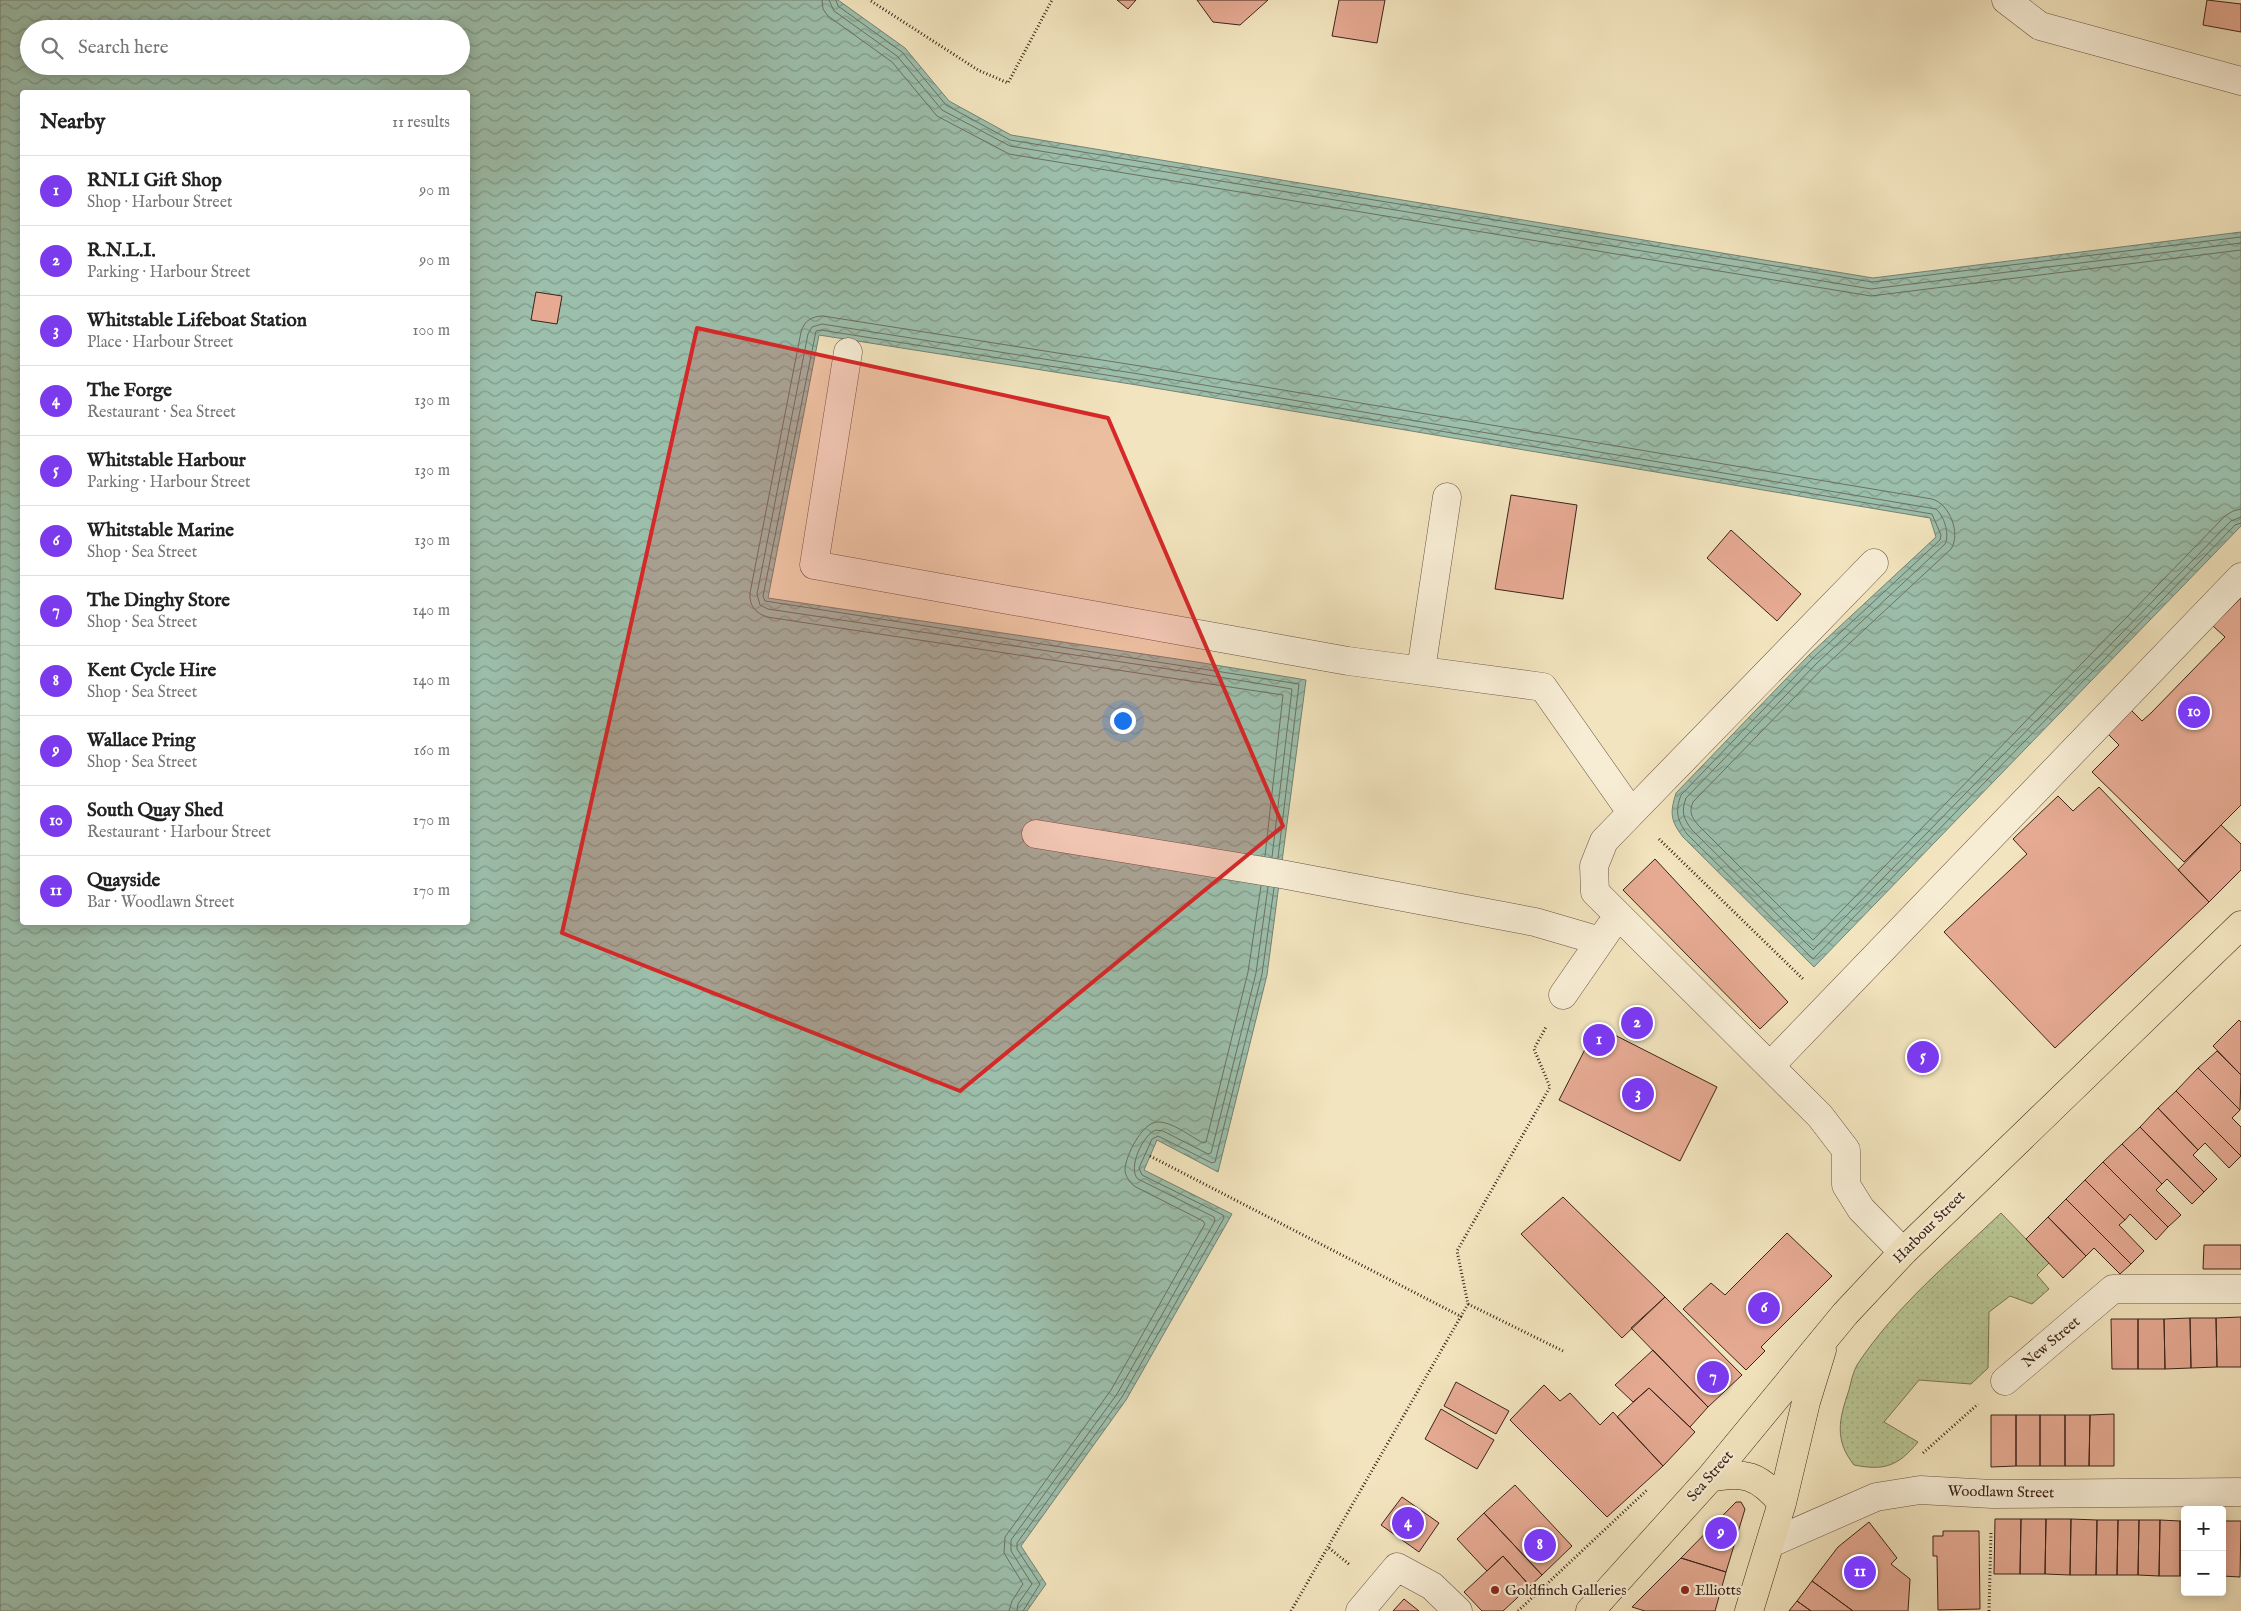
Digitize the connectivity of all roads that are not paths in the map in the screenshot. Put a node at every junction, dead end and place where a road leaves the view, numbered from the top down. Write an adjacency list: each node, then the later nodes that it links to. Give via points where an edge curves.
1 (2006, 0): 2 (street, via 2040,26)
2 (2241, 81)
3 (848, 352): 7 (street, via 814,565 1348,661)
4 (1447, 497): 7 (street)
5 (1874, 563): 8 (street)
6 (2241, 577): 14 (street)
7 (1421, 670): 8 (street, via 1543,687)
8 (1631, 812): 10 (street, via 1604,841 1594,866 1595,892)
9 (1036, 834): 12 (street, via 1282,874 1525,920)
10 (1618, 916): 12 (street); 14 (street)
11 (2241, 925): 15 (main road, Harbour Street)
12 (1600, 941): 13 (street)
13 (1563, 995)
14 (1770, 1066): 15 (street, via 1820,1116 1846,1150 1846,1185 1861,1209)
15 (1903, 1252): 17 (main road, Harbour Street)
16 (2241, 1289): 18 (street, New Street, via 2113,1289)
17 (1826, 1337): 19 (main road, Sea Street); 21 (main road, Harbour Street, via 1806,1402)
18 (2005, 1381)
19 (1710, 1478): 21 (main road, via 1732,1473 1757,1478); 25 (main road, Sea Street)
20 (2241, 1492): 22 (street, Woodlawn Street, via 1992,1494 1920,1490 1876,1497)
21 (1782, 1503): 22 (main road, Harbour Street)
22 (1770, 1542): 26 (main road, Harbour Street)
23 (1360, 1611): 24 (street, via 1397,1567 1432,1586)
24 (1458, 1611)
25 (1590, 1611)
26 (1749, 1611)

